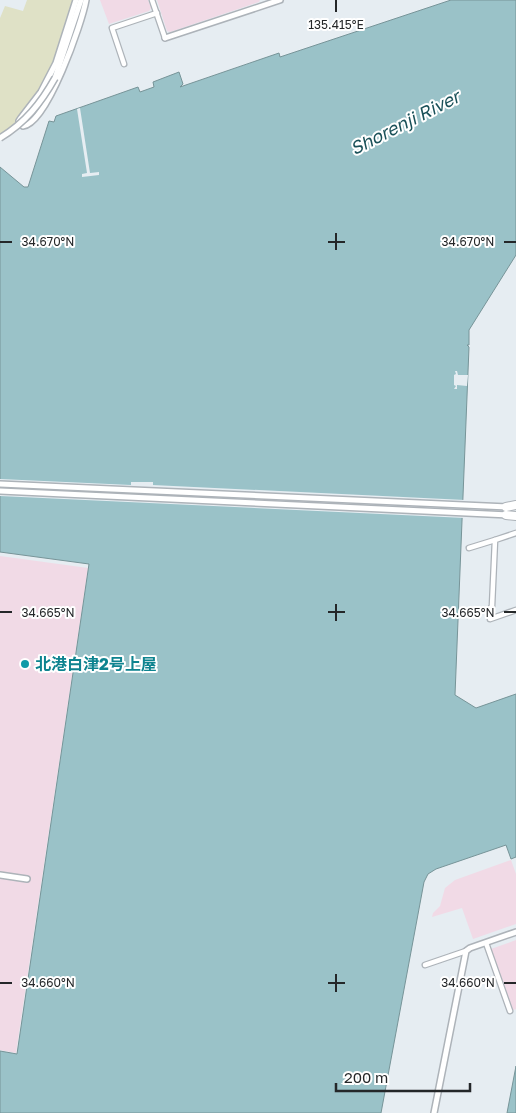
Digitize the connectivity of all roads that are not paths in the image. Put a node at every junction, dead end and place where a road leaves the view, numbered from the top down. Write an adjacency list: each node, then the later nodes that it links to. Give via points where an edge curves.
1 (76, 0): 3 (street, via 56,63 41,92 21,118 19,122 23,126 35,117 56,86)
2 (81, 0): 10 (street, bridge, via 55,78 37,106)
3 (86, 0)
4 (152, 0): 7 (street)
5 (280, 0): 6 (street)
6 (267, 2): 8 (street)
7 (157, 13): 8 (street); 9 (street, via 112,28)
8 (165, 38)
9 (124, 64)
10 (0, 138)
11 (0, 484): 14 (street)
12 (0, 491): 14 (street)
13 (516, 506): 14 (highway)
14 (506, 511): 15 (highway)
15 (516, 516)
16 (516, 533): 17 (street)
17 (495, 540): 18 (street); 19 (street, via 490,619)
18 (469, 548)
19 (516, 610)
20 (0, 876): 21 (street)
21 (27, 879)
22 (516, 932): 23 (street)
23 (486, 943): 24 (street); 26 (street)
24 (466, 951): 25 (street); 27 (street)
25 (425, 965)
26 (510, 1011)
27 (434, 1113)

